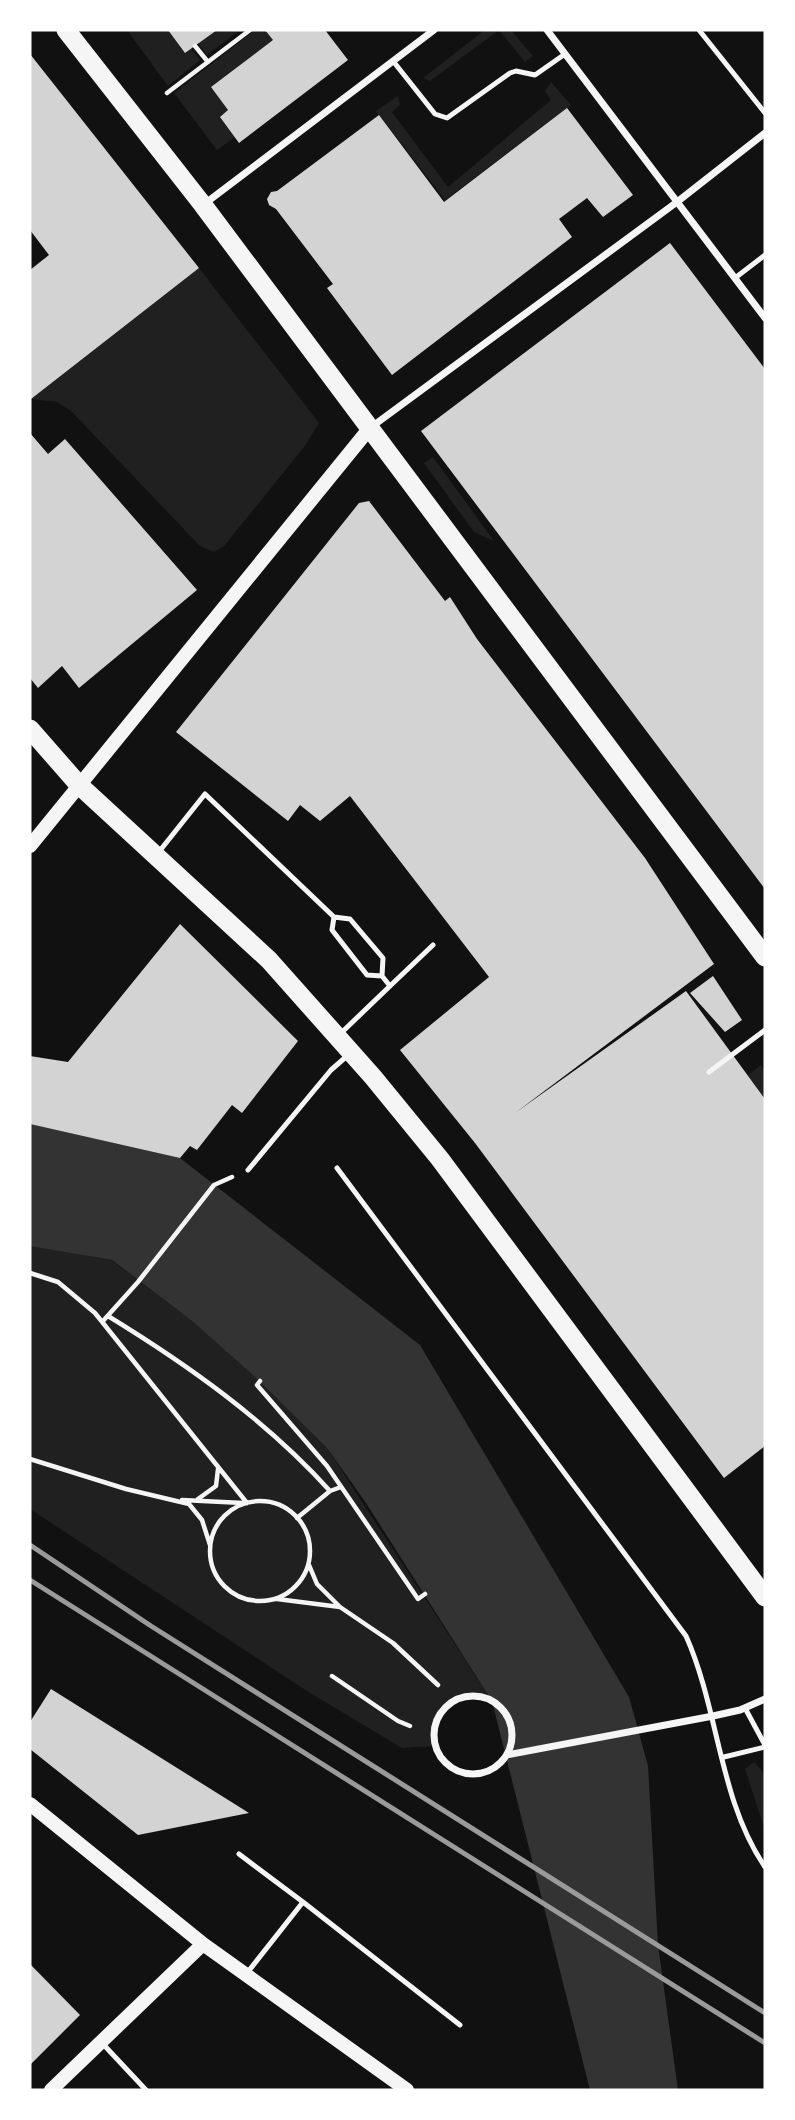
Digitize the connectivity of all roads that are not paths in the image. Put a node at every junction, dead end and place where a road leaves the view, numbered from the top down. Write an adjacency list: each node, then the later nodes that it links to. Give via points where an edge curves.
1 (66, 30): 10 (highway)
2 (434, 30): 6 (street)
3 (547, 30): 5 (street)
4 (699, 30): 7 (lane)
5 (565, 54): 6 (lane, via 535,75 510,73 447,118 435,114); 9 (street)
6 (393, 61): 10 (street)
7 (765, 113)
8 (765, 133): 9 (street)
9 (677, 202): 12 (street); 14 (street)
10 (203, 205): 14 (highway)
11 (765, 255): 12 (lane)
12 (735, 278): 13 (street)
13 (765, 318)
14 (369, 429): 16 (main road); 21 (highway)
15 (30, 729): 16 (highway)
16 (79, 785): 17 (main road); 18 (highway)
17 (30, 846)
18 (156, 856): 19 (lane, via 205,794); 25 (highway, via 269,960)
19 (334, 917): 22 (lane, via 350,919 383,958); 22 (lane, via 332,930 367,975)
20 (433, 945): 23 (lane)
21 (765, 957)
22 (383, 976): 23 (lane)
23 (390, 986): 25 (lane)
24 (765, 1030): 27 (lane)
25 (337, 1037): 26 (highway)
26 (352, 1053): 29 (lane, via 331,1070); 30 (highway, via 440,1159)
27 (709, 1072)
28 (337, 1168): 33 (lane, via 686,1636)
29 (248, 1170)
30 (765, 1598)
31 (765, 1699): 32 (street)
32 (745, 1708): 33 (street); 34 (lane)
33 (713, 1716): 35 (street); 36 (lane)
34 (765, 1746): 36 (lane)
35 (507, 1755): 35 (street, via 513,1741 507,1718 492,1701 462,1697 438,1716 435,1746 442,1760 454,1769 484,1773)
36 (724, 1757): 39 (lane, via 745,1838)
37 (30, 1804): 41 (main road)
38 (239, 1854): 40 (lane)
39 (765, 1867)
40 (303, 1902): 42 (lane); 43 (lane)
41 (203, 1944): 42 (main road); 44 (main road)
42 (245, 1975): 47 (main road)
43 (460, 2025)
44 (102, 2043): 45 (main road); 46 (lane)
45 (51, 2090)
46 (146, 2090)
47 (407, 2090)

